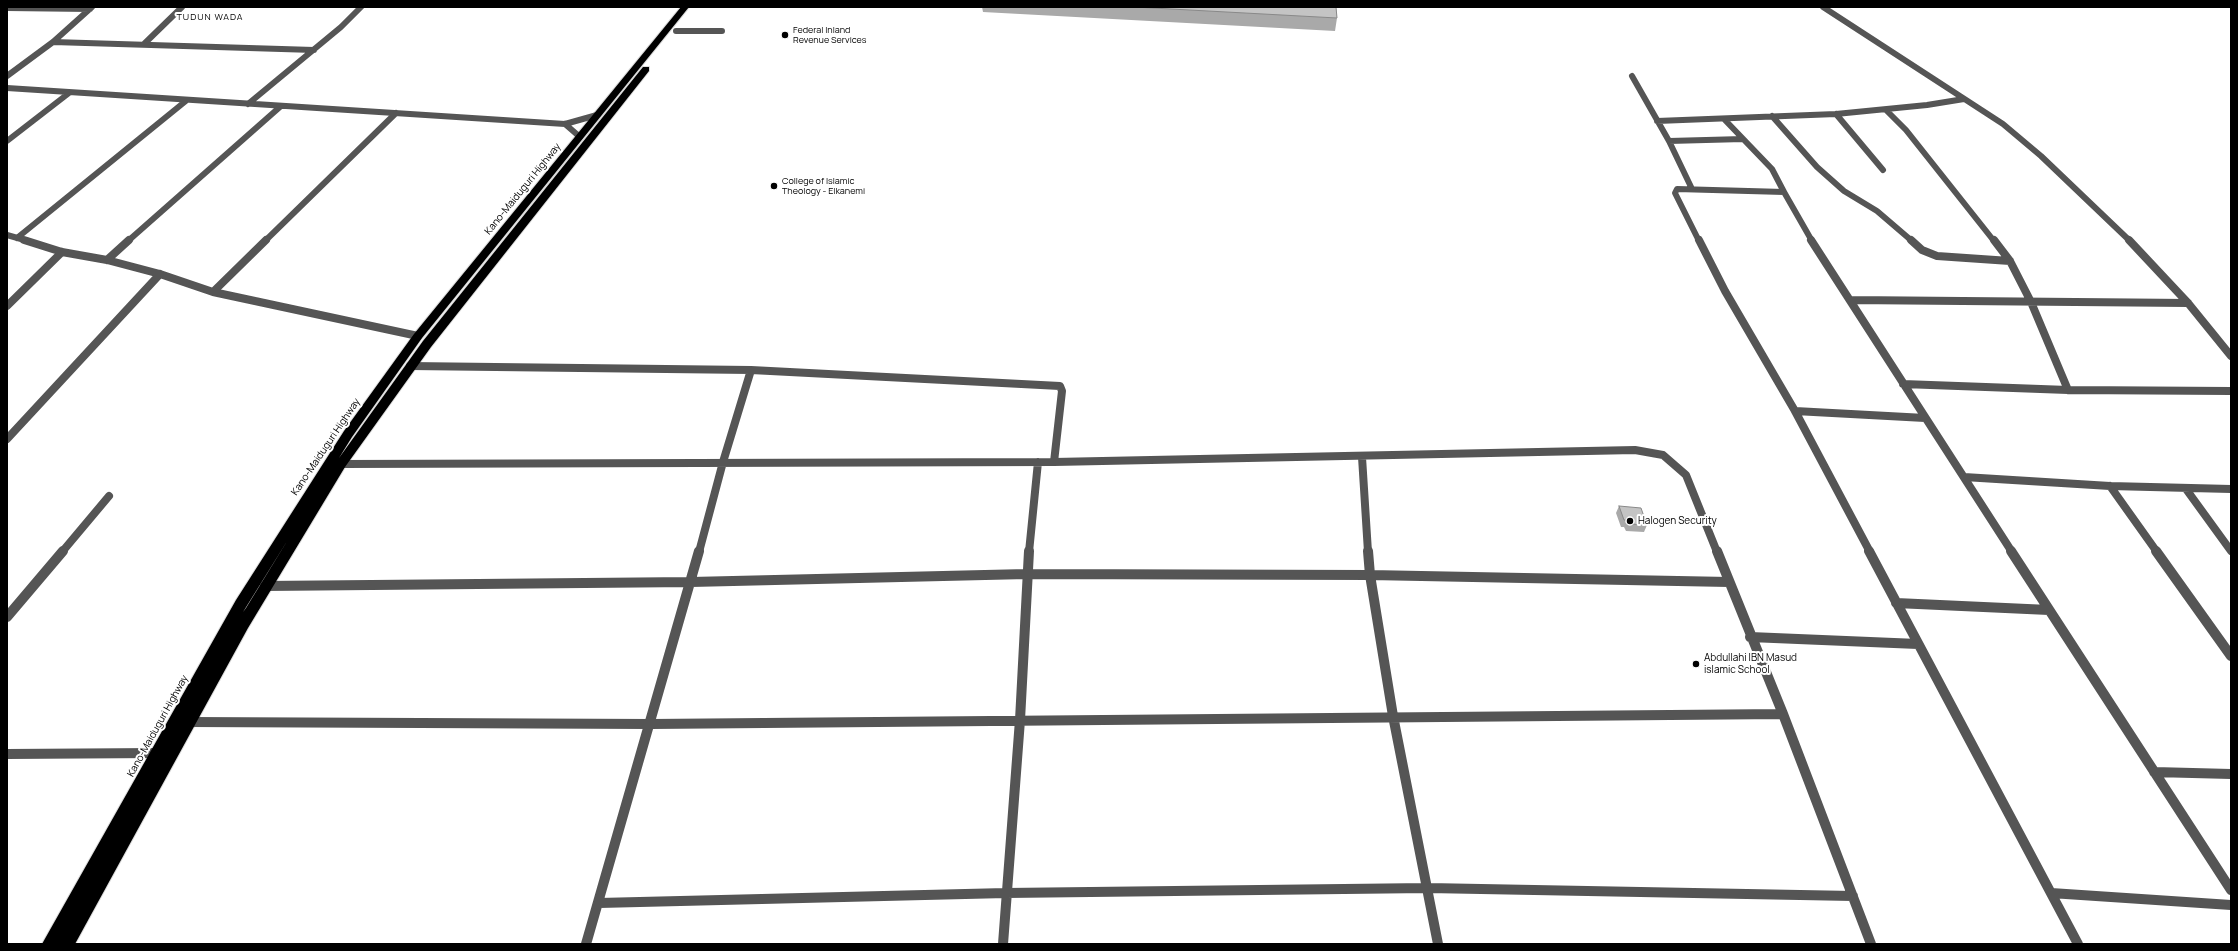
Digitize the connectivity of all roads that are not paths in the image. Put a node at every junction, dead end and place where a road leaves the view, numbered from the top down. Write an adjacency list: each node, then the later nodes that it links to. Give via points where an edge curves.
1 (182, 7): 11 (street)
2 (361, 7): 12 (street)
3 (685, 7): 24 (highway, Kano-Maiduguri Highway)
4 (694, 7): 8 (highway, Kano-Maiduguri Highway)
5 (1823, 7): 17 (street)
6 (7, 8): 7 (street)
7 (91, 8): 10 (street)
8 (676, 31): 9 (street); 49 (highway, Kano-Maiduguri Highway)
9 (722, 31)
10 (52, 42): 11 (street); 13 (street)
11 (144, 44): 12 (street)
12 (314, 50): 19 (street)
13 (7, 76)
14 (1632, 76): 27 (street)
15 (7, 88): 16 (street)
16 (69, 93): 18 (street); 31 (street)
17 (1964, 99): 21 (street); 45 (street, via 2003,124 2041,156 2114,226)
18 (187, 100): 19 (street); 37 (street)
19 (248, 104): 20 (street)
20 (281, 106): 22 (street); 39 (street)
21 (1886, 110): 23 (street); 40 (street, via 1906,130)
22 (396, 113): 28 (street); 42 (street)
23 (1836, 114): 25 (street); 33 (street)
24 (597, 115): 28 (street); 29 (highway, Kano-Maiduguri Highway)
25 (1772, 116): 26 (street); 40 (street, via 1828,177 1844,191 1877,211 1922,250 1944,257)
26 (1724, 118): 27 (street); 30 (street)
27 (1657, 121): 32 (street)
28 (565, 124): 29 (street)
29 (580, 137): 47 (highway, Kano-Maiduguri Highway)
30 (1743, 138): 32 (street); 35 (street, via 1772,169)
31 (7, 140)
32 (1669, 141): 34 (street)
33 (1884, 170)
34 (1692, 189): 35 (street); 54 (street, via 1677,189 1675,193 1725,291)
35 (1784, 192): 43 (street)
36 (7, 235): 37 (street)
37 (18, 238): 38 (street)
38 (62, 252): 39 (street); 46 (street)
39 (107, 260): 41 (street)
40 (2010, 261): 44 (street)
41 (160, 274): 42 (street); 56 (street)
42 (213, 292): 47 (street)
43 (1850, 300): 44 (street); 51 (street)
44 (2031, 302): 45 (street); 52 (street)
45 (2188, 304): 48 (street)
46 (7, 306)
47 (418, 336): 84 (highway, Kano-Maiduguri Highway, via 348,434 284,532 240,604)
48 (2231, 356)
49 (410, 366): 50 (street); 61 (highway, Kano-Maiduguri Highway)
50 (751, 370): 58 (street); 60 (street, via 1060,386 1062,391)
51 (1903, 384): 52 (street); 55 (street)
52 (2068, 390): 53 (street)
53 (2231, 391)
54 (1795, 411): 55 (street); 73 (street)
55 (1925, 418): 62 (street)
56 (7, 439)
57 (1362, 457): 60 (street); 69 (street); 71 (street, via 1635,450 1663,455 1686,475)
58 (722, 462): 59 (street); 61 (street); 70 (street)
59 (1038, 462): 60 (street); 68 (street)
60 (1054, 462)
61 (341, 464): 72 (highway, Kano-Maiduguri Highway)
62 (1964, 477): 63 (street); 74 (street)
63 (2110, 486): 64 (street); 78 (street)
64 (2186, 489): 65 (street); 67 (street)
65 (2231, 489)
66 (109, 496): 75 (street)
67 (2231, 552)
68 (1027, 574): 69 (street); 70 (street); 81 (street)
69 (1370, 575): 71 (street); 80 (street)
70 (692, 582): 72 (street); 83 (street)
71 (1729, 582): 76 (street)
72 (265, 586): 82 (highway, Kano-Maiduguri Highway)
73 (1896, 603): 74 (street); 77 (street)
74 (2049, 610): 86 (street)
75 (7, 617)
76 (1750, 637): 77 (street); 79 (street)
77 (1918, 644): 91 (street)
78 (2230, 653)
79 (1782, 714): 80 (street); 92 (street)
80 (1393, 716): 81 (street); 88 (street)
81 (1020, 720): 83 (street); 90 (street)
82 (189, 722): 83 (street); 96 (highway, Kano-Maiduguri Highway)
83 (651, 724): 93 (street)
84 (157, 753): 85 (street); 95 (highway, Kano-Maiduguri Highway)
85 (7, 754)
86 (2154, 772): 87 (street); 89 (street)
87 (2231, 774)
88 (1428, 888): 90 (street); 92 (street); 99 (street)
89 (2231, 890)
90 (1006, 893): 93 (street); 98 (street)
91 (2051, 893): 94 (street); 101 (street)
92 (1852, 896): 100 (street)
93 (598, 903): 97 (street)
94 (2231, 905)
95 (50, 944)
96 (66, 944)
97 (586, 944)
98 (1003, 944)
99 (1438, 944)
100 (1871, 944)
101 (2078, 944)

